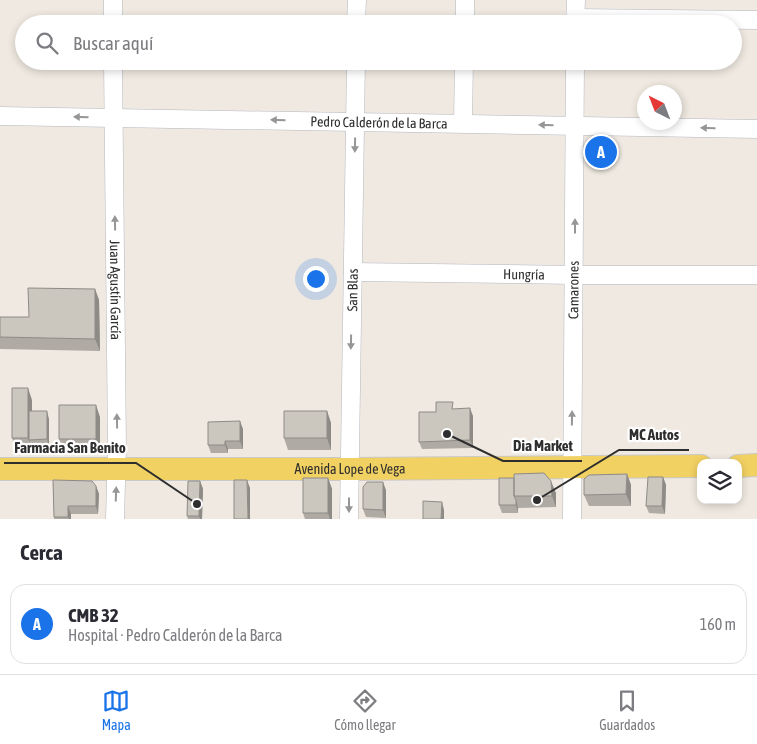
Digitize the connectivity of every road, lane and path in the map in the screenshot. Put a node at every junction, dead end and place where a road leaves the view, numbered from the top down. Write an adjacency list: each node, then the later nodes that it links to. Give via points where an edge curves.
1 (113, 0): 5 (street)
2 (357, 0): 6 (street)
3 (465, 0): 7 (street)
4 (576, 0): 8 (street)
5 (113, 15)
6 (356, 15)
7 (464, 15)
8 (575, 15)
9 (742, 20): 10 (street)
10 (757, 20)
11 (113, 70): 16 (street, Juan Agustín García)
12 (356, 70): 17 (street, San Blas)
13 (464, 70): 18 (street)
14 (575, 70): 19 (street, Camarones)
15 (0, 116): 16 (street, Pedro Calderón de la Barca, one-way to 15)
16 (114, 117): 17 (street, Pedro Calderón de la Barca, one-way to 16); 28 (street, Juan Agustín García, one-way to 16)
17 (355, 122): 18 (street, Pedro Calderón de la Barca); 21 (street, San Blas, one-way to 21)
18 (463, 124): 19 (street, Pedro Calderón de la Barca, one-way to 18)
19 (576, 126): 20 (street, Pedro Calderón de la Barca, one-way to 19); 22 (street, Camarones, one-way to 19)
20 (757, 129)
21 (353, 272): 22 (street, Hungría); 29 (street, San Blas, one-way to 29)
22 (575, 275): 23 (street, Hungría); 27 (street, Camarones, one-way to 22)
23 (757, 275)
24 (757, 465): 26 (main road)
25 (697, 466): 27 (main road, Avenida Lope de Vega)
26 (742, 466)
27 (572, 467): 29 (main road, Avenida Lope de Vega); 33 (street, Camarones)
28 (117, 469): 29 (main road, Avenida Lope de Vega); 30 (main road, Avenida Lope de Vega); 31 (street, Juan Agustín García, one-way to 28)
29 (349, 469): 32 (street, San Blas, one-way to 32)
30 (0, 470)
31 (115, 519)
32 (349, 519)
33 (572, 519)

